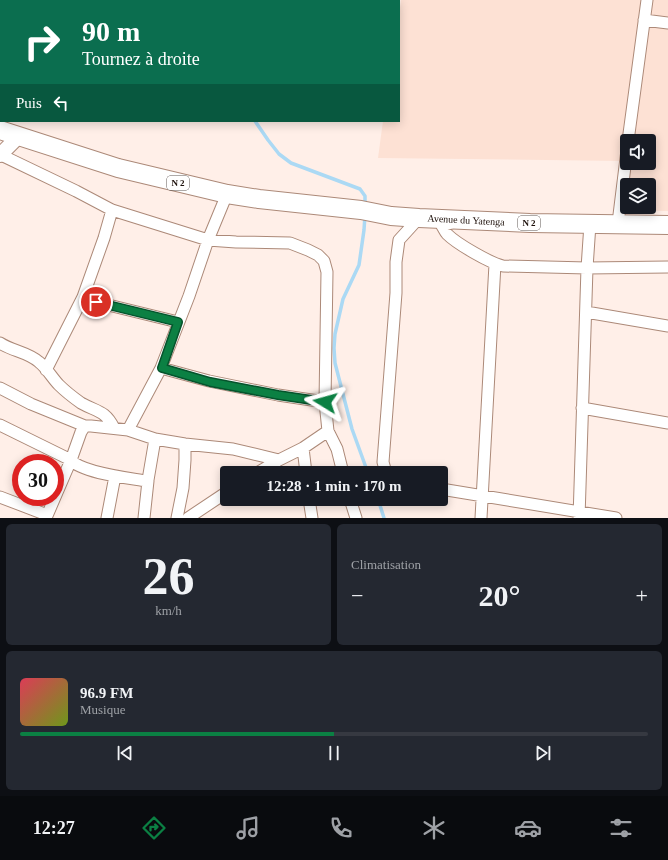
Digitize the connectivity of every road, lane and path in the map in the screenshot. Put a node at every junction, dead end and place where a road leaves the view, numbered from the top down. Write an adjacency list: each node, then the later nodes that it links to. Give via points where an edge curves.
1 (647, 0): 2 (street)
2 (644, 20): 3 (street); 5 (street)
3 (668, 23)
4 (0, 130): 6 (main road, N 2)
5 (629, 134)
6 (18, 136): 7 (street); 9 (main road, N 2, via 118,168)
7 (0, 155): 10 (street)
8 (625, 170): 13 (street)
9 (227, 194): 11 (main road, Avenue du Yatenga / N 2); 16 (street)
10 (112, 210): 16 (street); 20 (street)
11 (418, 218): 12 (main road, Avenue du Yatenga / N 2); 44 (street, via 399,240)
12 (460, 220): 14 (main road, Avenue du Yatenga / N 2); 17 (street, via 442,226 446,234)
13 (618, 223): 14 (main road, Avenue du Yatenga / N 2); 15 (main road, Avenue du Yatenga / N 2)
14 (590, 224): 19 (street)
15 (668, 225)
16 (208, 240): 22 (street); 28 (street, via 290,243 318,255 324,261 327,272)
17 (495, 264): 19 (street); 48 (street)
18 (668, 267): 19 (street)
19 (587, 268): 21 (street)
20 (83, 297): 22 (street); 26 (street)
21 (586, 312): 23 (street); 29 (street)
22 (178, 322): 25 (street)
23 (668, 326)
24 (0, 343): 26 (street, via 29,355 40,362)
25 (162, 368): 28 (street, via 210,382); 34 (street)
26 (46, 370): 33 (street, via 60,386 82,403 103,413 110,419)
27 (0, 388): 32 (street)
28 (325, 402): 35 (street)
29 (582, 408): 30 (street); 53 (street)
30 (668, 423)
31 (0, 426): 39 (street)
32 (85, 426): 33 (street); 39 (street)
33 (114, 428): 34 (street)
34 (128, 430): 36 (street)
35 (328, 431): 38 (street); 43 (street, via 337,449)
36 (155, 439): 37 (street); 46 (street)
37 (185, 444): 40 (street, via 233,449); 57 (street, via 183,488)
38 (303, 448): 40 (street); 42 (street)
39 (72, 460): 45 (street, via 79,467 89,471); 54 (street)
40 (279, 460): 41 (street)
41 (269, 466)
42 (305, 466)
43 (341, 466)
44 (384, 466)
45 (115, 476): 46 (street); 55 (street)
46 (148, 481): 56 (street)
47 (448, 490): 48 (street)
48 (483, 496): 53 (street); 61 (street)
49 (0, 497): 54 (street)
50 (220, 497): 58 (street)
51 (310, 506): 59 (street)
52 (352, 506): 60 (street)
53 (579, 515): 62 (street)
54 (47, 517)
55 (108, 518)
56 (144, 518)
57 (177, 518)
58 (188, 518)
59 (312, 518)
60 (356, 518)
61 (481, 518)
62 (616, 518)

